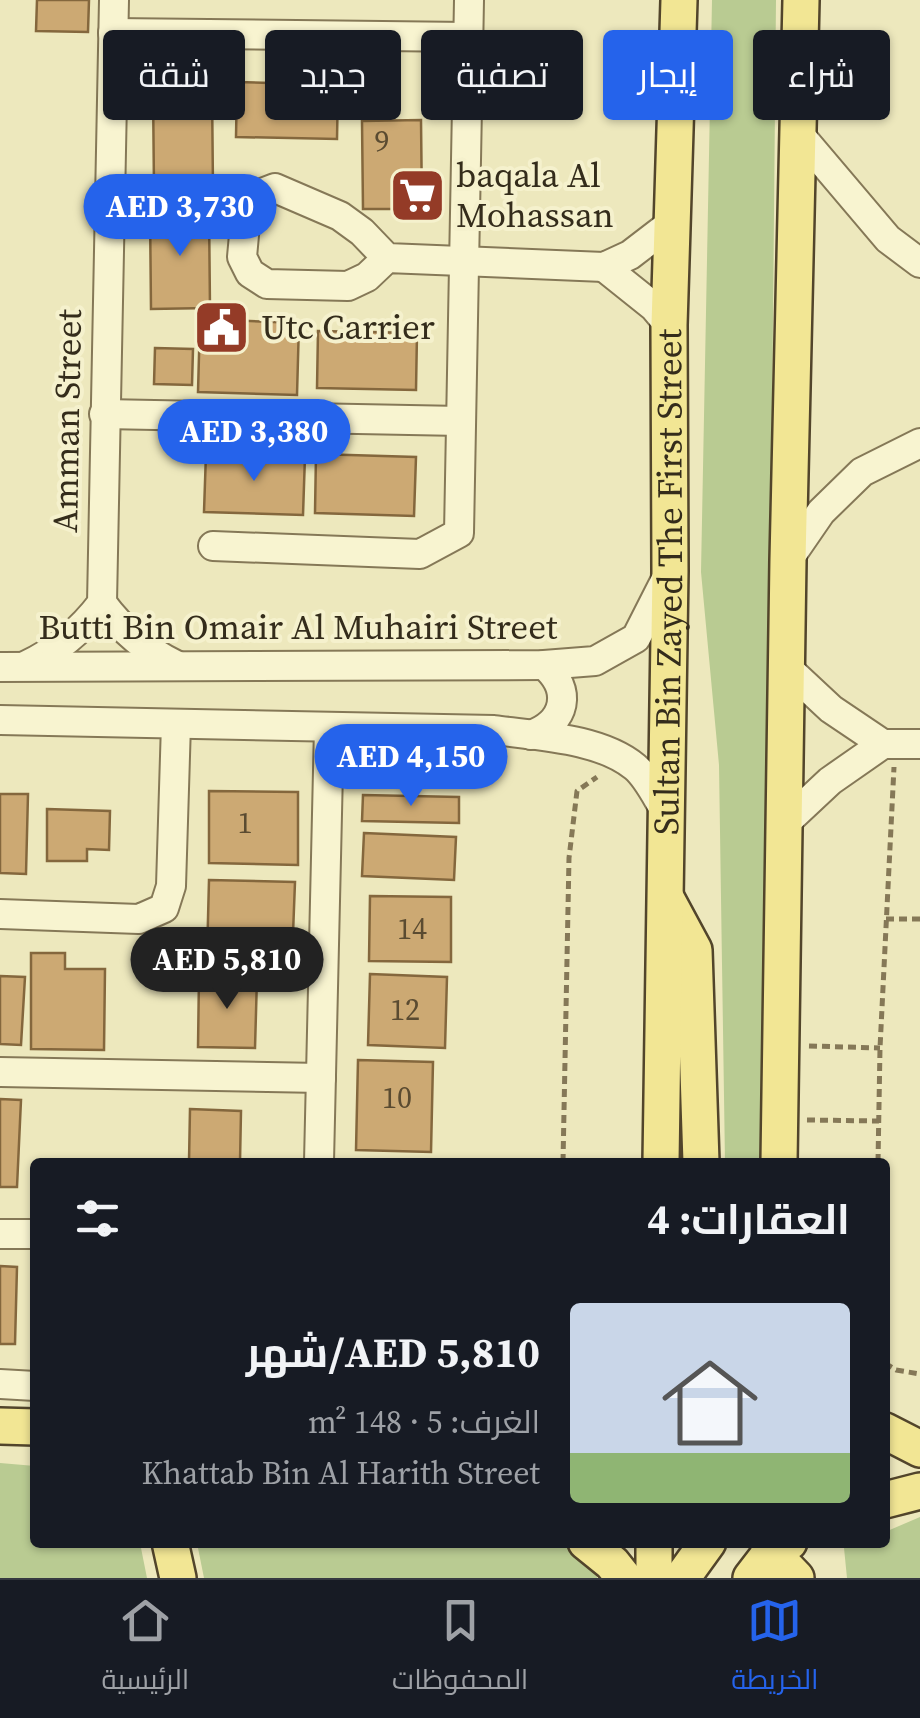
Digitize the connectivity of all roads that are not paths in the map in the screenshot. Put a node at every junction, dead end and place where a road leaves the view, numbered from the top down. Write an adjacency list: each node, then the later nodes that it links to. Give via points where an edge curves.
1 (114, 0): 5 (street, Amman Street)
2 (468, 0): 6 (street)
3 (680, 0): 12 (main road, Sultan Bin Zayed The First Street)
4 (801, 0): 11 (main road)
5 (113, 30)
6 (468, 30)
7 (245, 34): 8 (street)
8 (421, 36)
9 (111, 120): 18 (street, Amman Street)
10 (467, 120): 14 (street)
11 (799, 134): 15 (street, via 888,239); 22 (main road)
12 (673, 222): 16 (street); 17 (main road, Sultan Bin Zayed The First Street)
13 (387, 258): 13 (street, via 340,216 275,188 254,196 246,213 242,257 250,273 267,284 348,286); 14 (street)
14 (464, 261): 16 (street); 19 (street)
15 (920, 264)
16 (604, 267): 17 (street)
17 (670, 325): 23 (main road, Sultan Bin Zayed The First Street)
18 (104, 414): 19 (street); 24 (street, Amman Street)
19 (461, 422): 21 (street, via 459,533 420,554)
20 (920, 443): 22 (street, via 862,472 821,512)
21 (213, 546)
22 (788, 560): 27 (main road)
23 (670, 571): 25 (street, Butti Bin Omair Al Muhairi Street, via 636,638 594,661); 34 (main road, Sultan Bin Zayed The First Street)
24 (102, 603): 26 (street, via 59,647); 28 (street, via 128,634)
25 (544, 665): 28 (street, Butti Bin Omair Al Muhairi Street); 32 (street, via 563,698 553,722)
26 (12, 667): 28 (street, Butti Bin Omair Al Muhairi Street)
27 (786, 667): 33 (street, via 831,709); 35 (main road)
28 (181, 668)
29 (0, 720): 30 (street)
30 (176, 724): 31 (street); 37 (street, via 171,886 164,908 139,920)
31 (329, 727): 32 (street); 39 (street)
32 (531, 735): 34 (street, via 602,747 636,768)
33 (899, 744): 35 (street, via 830,781)
34 (666, 812): 36 (main road, Sultan Bin Zayed The First Street)
35 (783, 825): 43 (main road)
36 (666, 897): 41 (main road, Sultan Bin Zayed The First Street); 42 (main road, via 694,950)
37 (0, 914)
38 (0, 1072): 39 (street)
39 (321, 1078): 40 (street)
40 (319, 1158)
41 (660, 1158)
42 (700, 1158)
43 (779, 1158)
44 (0, 1234): 45 (street)
45 (30, 1234)
46 (0, 1384): 47 (street)
47 (30, 1386)
48 (890, 1434): 50 (main road)
49 (890, 1448): 50 (main road)
50 (920, 1449)
51 (920, 1491): 52 (main road)
52 (890, 1499)
53 (171, 1548): 58 (main road)
54 (593, 1548): 59 (main road)
55 (654, 1548): 60 (main road)
56 (704, 1548): 61 (main road)
57 (770, 1556): 62 (main road)
58 (178, 1578)
59 (624, 1578)
60 (654, 1578)
61 (682, 1578)
62 (796, 1578)

